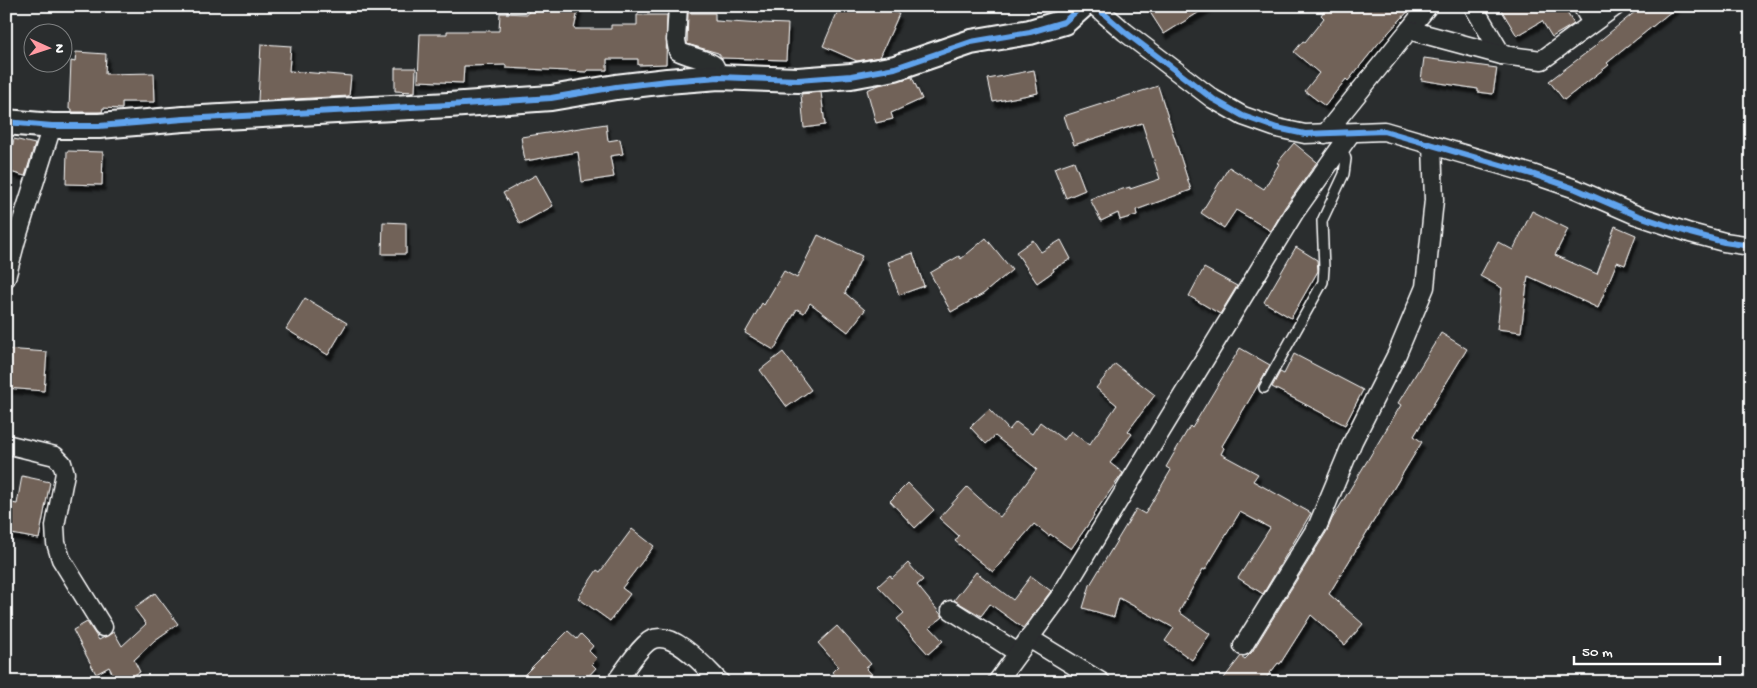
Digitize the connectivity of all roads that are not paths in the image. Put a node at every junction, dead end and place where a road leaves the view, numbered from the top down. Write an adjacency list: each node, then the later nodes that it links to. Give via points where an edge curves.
1 (678, 6): 11 (street, via 678,51 714,65)
2 (1082, 6): 11 (street, via 1064,22 1030,32 971,42 895,68 851,76 798,80)
3 (1095, 6): 14 (street, via 1213,99 1243,116 1277,128)
4 (1428, 6): 9 (street)
5 (1473, 6): 10 (street)
6 (1582, 6): 8 (street)
7 (1616, 6): 8 (street)
8 (1592, 23): 10 (street, via 1542,60)
9 (1409, 30): 10 (street); 14 (street)
10 (1502, 55)
11 (719, 77): 13 (street, via 541,98 99,126)
12 (6, 122): 13 (street)
13 (52, 126): 18 (street)
14 (1325, 134): 15 (street)
15 (1347, 140): 16 (street, via 1384,132); 19 (lane, via 1344,174 1322,221 1323,282); 23 (street, via 1294,213 1061,595)
16 (1432, 145): 17 (street, via 1567,186 1636,215 1724,242); 24 (street, via 1434,200 1426,287 1318,525)
17 (1751, 246)
18 (6, 278)
19 (1264, 388)
20 (6, 444): 22 (street, via 55,456 62,463 65,473 55,526 56,543 61,559)
21 (951, 610): 25 (street)
22 (103, 627)
23 (1029, 638): 25 (street); 29 (street)
24 (1243, 646)
25 (1018, 652): 28 (street)
26 (616, 682): 27 (street, via 651,640 664,638 693,655)
27 (720, 682)
28 (997, 682)
29 (1101, 682)

